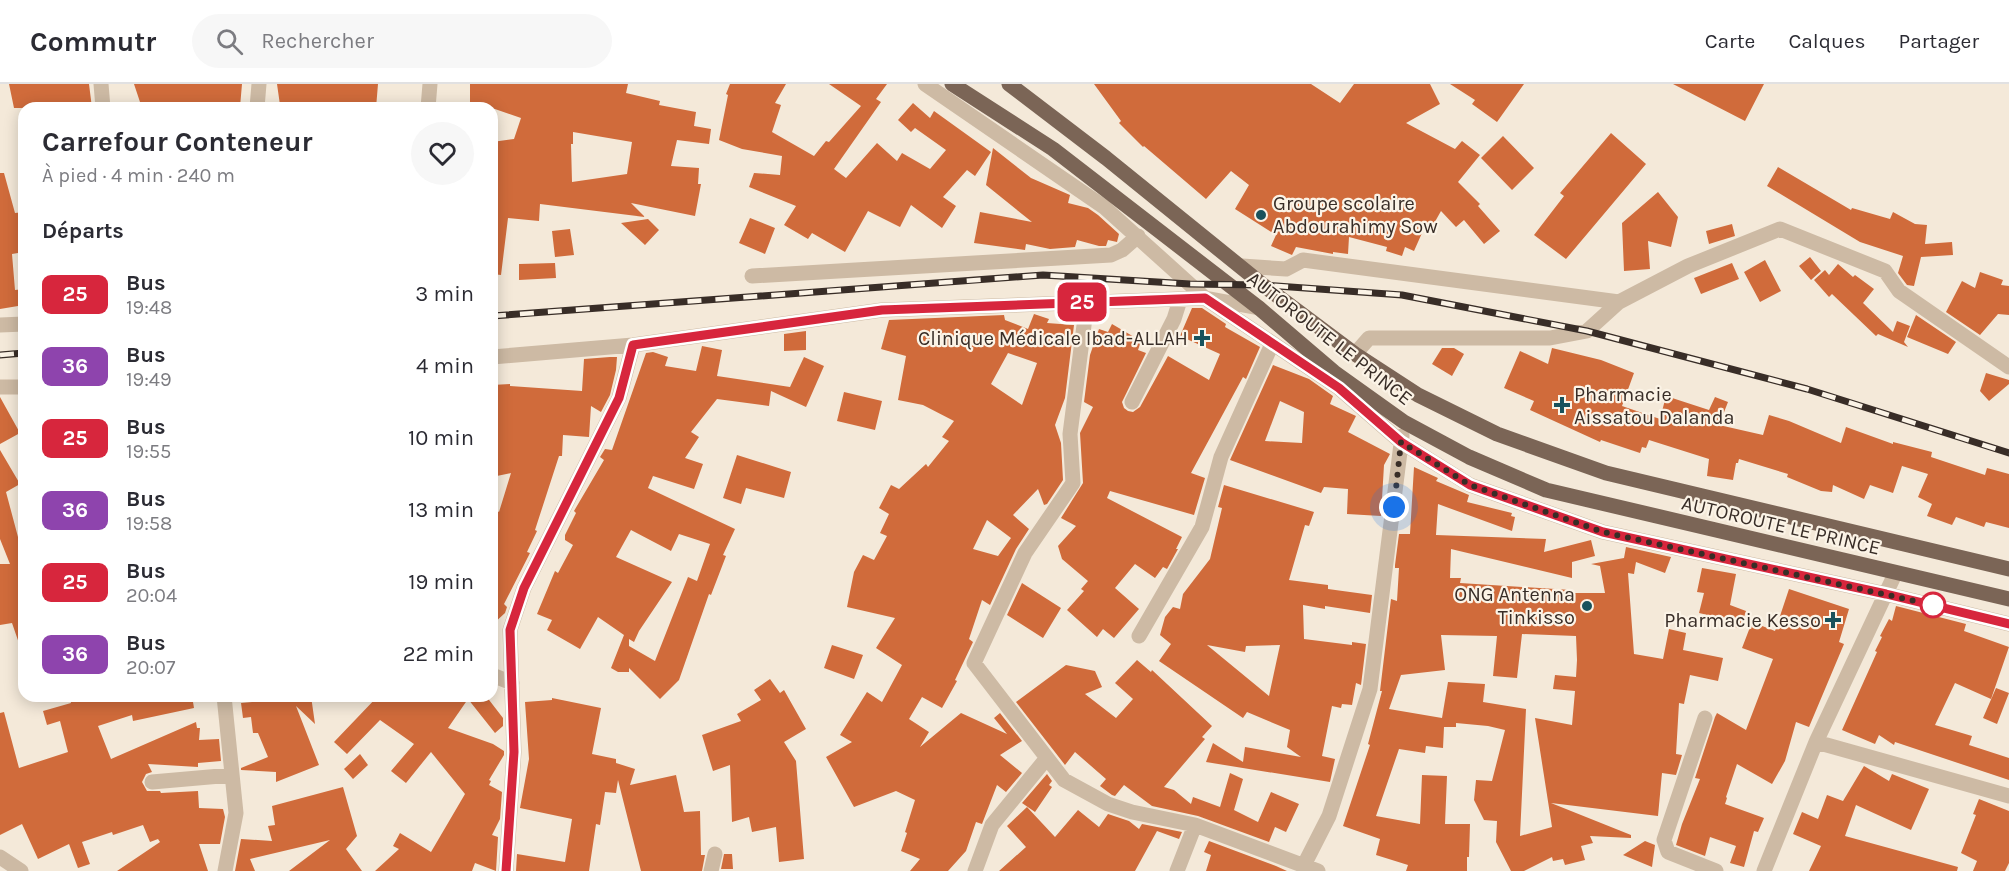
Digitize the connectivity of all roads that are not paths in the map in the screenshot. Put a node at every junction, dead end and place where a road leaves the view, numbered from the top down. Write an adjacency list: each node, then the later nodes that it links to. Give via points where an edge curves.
1 (101, 84): 7 (street)
2 (259, 84): 8 (street)
3 (430, 84): 9 (street)
4 (924, 84): 10 (street, via 1104,207)
5 (952, 84): 17 (main road, AUTOROUTE LE PRINCE, via 1053,148)
6 (1009, 84): 11 (main road, AUTOROUTE LE PRINCE)
7 (103, 102)
8 (258, 102)
9 (428, 102)
10 (1138, 236): 12 (street, via 1111,255); 13 (street)
11 (1242, 266): 16 (street, via 1286,269 1303,260); 22 (main road, AUTOROUTE LE PRINCE)
12 (752, 276)
13 (1205, 298): 14 (street); 17 (street); 20 (street)
14 (1180, 300): 15 (street); 27 (street)
15 (1087, 302): 21 (street, via 882,310); 41 (street, via 1070,434 1073,483 1025,553 974,663)
16 (1618, 302): 22 (street, via 1587,331 1550,338 1369,338); 24 (street, via 1688,266 1780,229 1885,271 1899,291)
17 (1259, 308): 28 (main road, AUTOROUTE LE PRINCE, via 1334,372)
18 (18, 324): 19 (street)
19 (0, 325)
20 (1272, 344): 29 (street, via 1339,388); 35 (street, via 1221,457 1202,527)
21 (633, 345): 23 (street); 37 (street, via 619,398 524,588 510,630)
22 (1355, 354): 30 (main road, AUTOROUTE LE PRINCE, via 1418,395 1497,434 1606,472)
23 (498, 356)
24 (2009, 367)
25 (0, 387): 26 (street)
26 (18, 387)
27 (1132, 402)
28 (1404, 422): 29 (street); 31 (main road, AUTOROUTE LE PRINCE, via 1469,457 1545,490)
29 (1401, 442): 32 (street, via 1470,485 1603,532); 48 (street, via 1370,689)
30 (2009, 569)
31 (1895, 574): 32 (street); 33 (main road, AUTOROUTE LE PRINCE)
32 (1886, 594): 34 (street); 40 (street)
33 (2009, 599)
34 (2009, 624)
35 (1139, 636)
36 (498, 677): 37 (street)
37 (512, 683): 51 (street, via 514,752)
38 (225, 702): 42 (street)
39 (1705, 718): 55 (street, via 1664,840 1668,852)
40 (1816, 741): 44 (street); 56 (street)
41 (1046, 759): 45 (street, via 1064,780 1108,804); 53 (street, via 992,825)
42 (232, 776): 43 (street); 50 (street, via 236,813)
43 (152, 782)
44 (2009, 796)
45 (1195, 825): 48 (street); 54 (street)
46 (715, 854): 52 (street)
47 (0, 857): 49 (street)
48 (1311, 868)
49 (21, 871)
50 (225, 871)
51 (506, 871)
52 (711, 871)
53 (975, 871)
54 (1177, 871)
55 (1716, 871)
56 (1764, 871)

